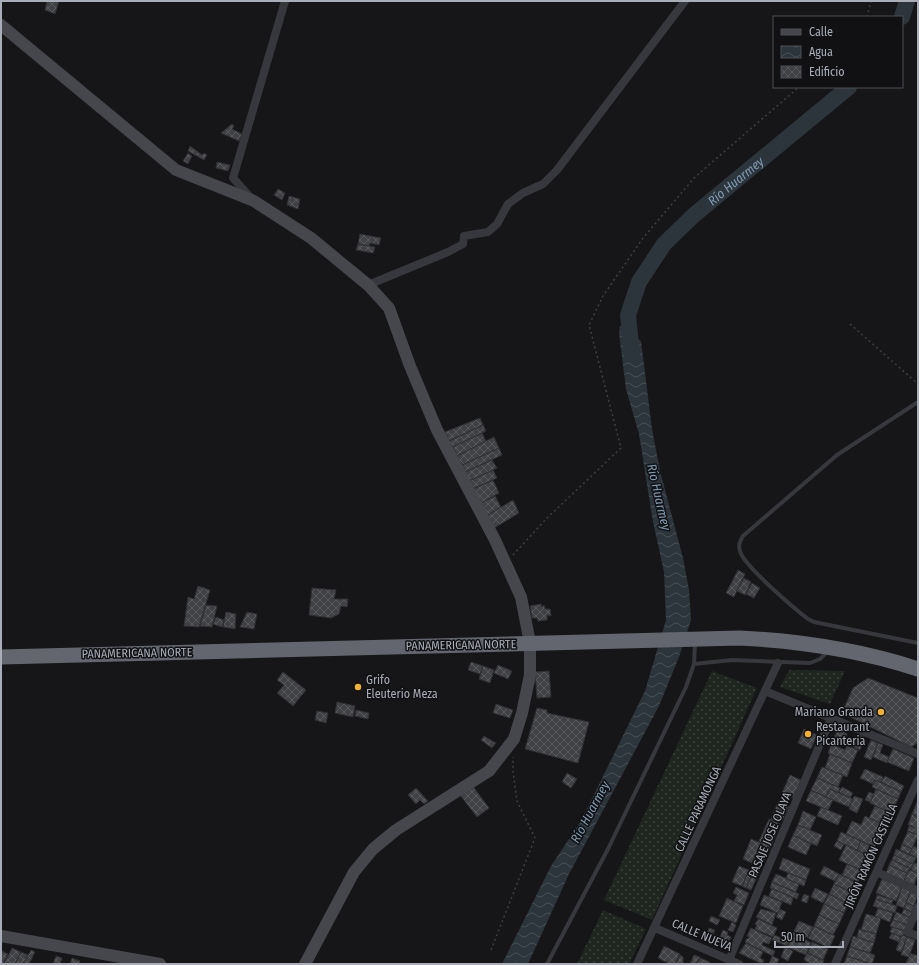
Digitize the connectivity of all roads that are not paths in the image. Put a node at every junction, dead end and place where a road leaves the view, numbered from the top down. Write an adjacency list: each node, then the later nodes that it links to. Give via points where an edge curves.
1 (285, 1): 4 (street, via 233,178)
2 (685, 1): 5 (street, via 557,170 543,184 522,193 508,204 498,224 488,232 464,236 463,244 448,252)
3 (1, 25): 4 (street, via 176,170)
4 (254, 202): 5 (street, via 311,238)
5 (368, 285): 8 (street, via 389,308 437,430 522,597)
6 (918, 402): 9 (lane, via 837,455 739,542 742,557 808,619)
7 (695, 638): 8 (highway, PANAMERICANA NORTE); 10 (highway, PANAMERICANA NORTE, via 762,639); 13 (lane)
8 (530, 643): 11 (highway, PANAMERICANA NORTE); 28 (street, via 530,675 514,739 489,771 396,830 374,849 354,872)
9 (918, 643)
10 (832, 647): 12 (lane, via 815,662); 14 (highway, PANAMERICANA NORTE)
11 (1, 657)
12 (778, 663): 13 (lane, via 732,660); 15 (street, CALLE PARAMONGA)
13 (694, 664): 29 (lane, via 686,687 608,849)
14 (918, 669)
15 (765, 691): 16 (street); 22 (street, CALLE PARAMONGA)
16 (831, 718): 17 (street); 25 (street, PASAJE JOSE OLAYA)
17 (918, 754)
18 (918, 780): 19 (street, JIRÓN RAMÓN CASTILLA)
19 (877, 872): 20 (street); 32 (street, JIRÓN RAMÓN CASTILLA)
20 (918, 891)
21 (918, 906): 24 (street, via 907,932)
22 (655, 928): 25 (street, CALLE NUEVA); 30 (street, CALLE PARAMONGA)
23 (1, 936): 26 (street)
24 (918, 936)
25 (729, 960): 31 (street, CALLE NUEVA)
26 (130, 961): 27 (street)
27 (160, 964)
28 (305, 964)
29 (547, 964)
30 (637, 964)
31 (739, 964)
32 (835, 964)

